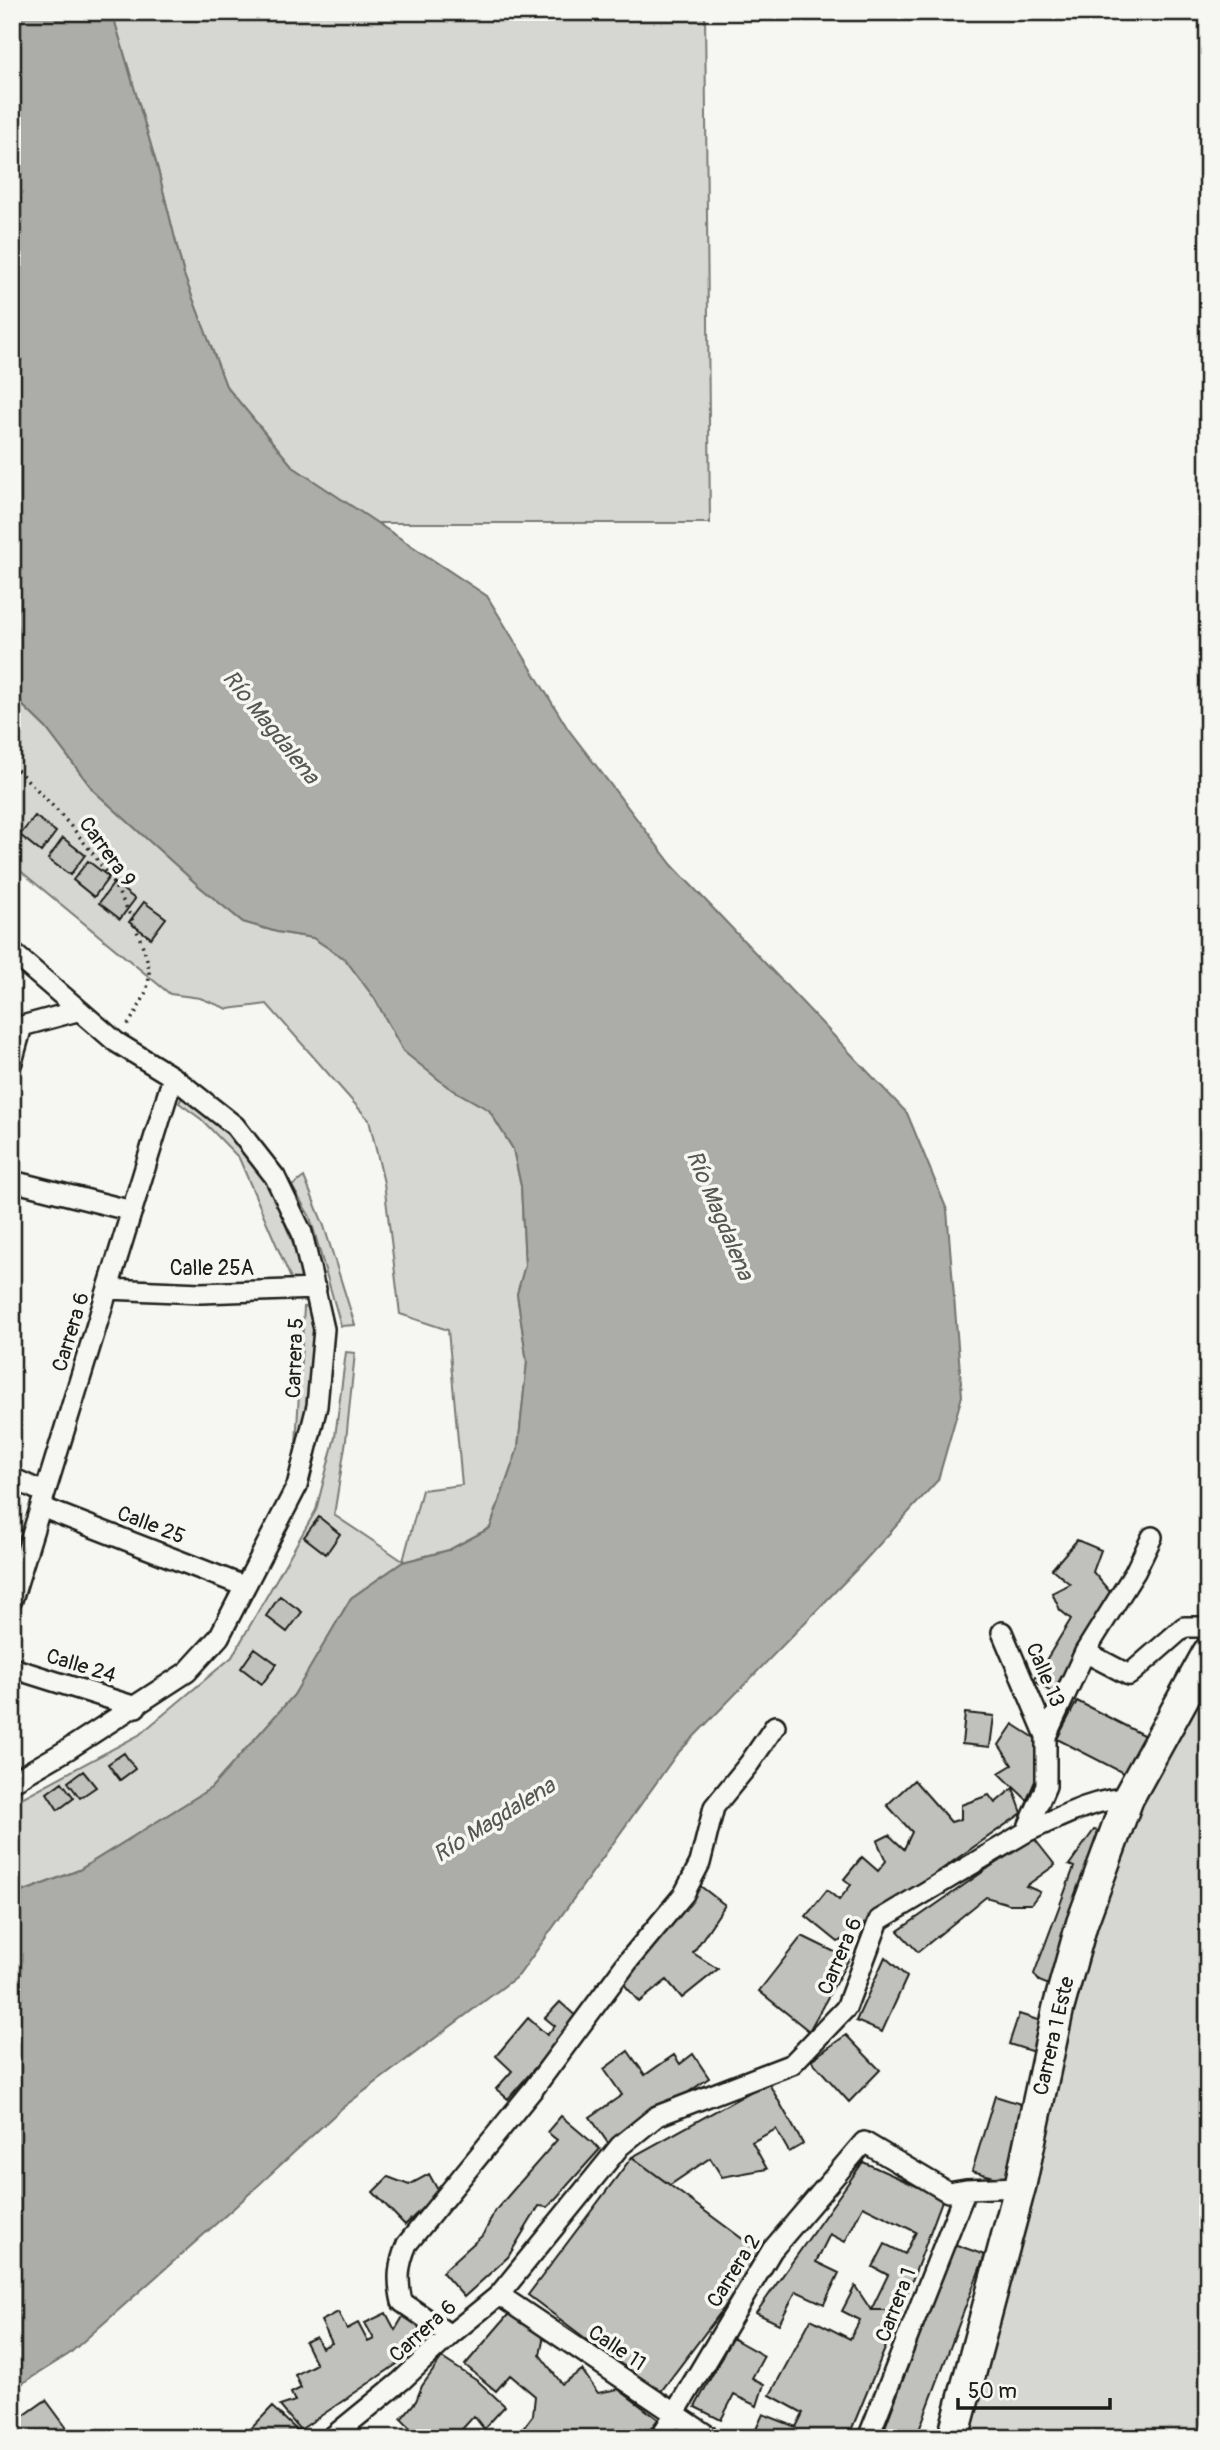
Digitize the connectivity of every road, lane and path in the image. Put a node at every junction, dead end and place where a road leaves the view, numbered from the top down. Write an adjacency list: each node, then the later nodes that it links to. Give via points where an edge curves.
1 (12, 765): 5 (path, Carrera 9, via 110,876 143,947 149,974 140,1007)
2 (12, 953): 3 (street, Carrera 5)
3 (77, 1011): 4 (street); 5 (street, Carrera 5)
4 (17, 1027): 6 (street)
5 (116, 1042): 7 (street, Carrera 5)
6 (12, 1062)
7 (173, 1077): 9 (street, Carrera 6); 11 (street, Carrera 5, via 235,1126 275,1177 302,1233)
8 (12, 1181): 9 (street)
9 (132, 1212): 10 (street, Carrera 6)
10 (108, 1289): 11 (street, Calle 25A, via 201,1293); 13 (street, Carrera 6)
11 (316, 1289): 15 (street, Carrera 5, via 324,1329 317,1406 297,1486)
12 (12, 1478): 13 (street, Calle 25)
13 (43, 1500): 15 (street, Calle 25); 16 (street, Carrera 6)
14 (1152, 1537): 19 (street)
15 (244, 1586): 22 (street, Carrera 5, via 219,1637 187,1672)
16 (12, 1600)
17 (1208, 1627): 19 (street, via 1184,1627 1129,1675)
18 (1002, 1632): 24 (street, Calle 13)
19 (1085, 1652): 24 (street)
20 (1208, 1653): 26 (main road, Carrera 1 Este)
21 (12, 1668): 22 (street, Calle 24)
22 (136, 1707): 25 (street, Carrera 5)
23 (775, 1726): 31 (street, via 714,1807 700,1863 684,1894 407,2244 399,2263 402,2302)
24 (1046, 1736): 27 (street, via 1046,1786)
25 (12, 1782)
26 (1128, 1798): 27 (street, Carrera 6, via 1085,1807); 28 (main road, Carrera 1 Este, via 1082,1923 1058,2009)
27 (1026, 1832): 30 (street, Carrera 6, via 879,1920 846,2008 792,2064 657,2116 620,2146)
28 (1020, 2187): 29 (street); 37 (main road, Carrera 1 Este)
29 (966, 2189): 32 (street, Carrera 2, via 948,2192 864,2142 772,2250); 36 (street, Carrera 1)
30 (499, 2295): 31 (street, Carrera 6); 32 (street, Calle 11)
31 (450, 2335): 33 (street, Carrera 6)
32 (675, 2415): 34 (street, Carrera 2); 35 (street, Calle 11)
33 (331, 2438)
34 (660, 2438)
35 (711, 2438)
36 (868, 2438)
37 (953, 2438)

